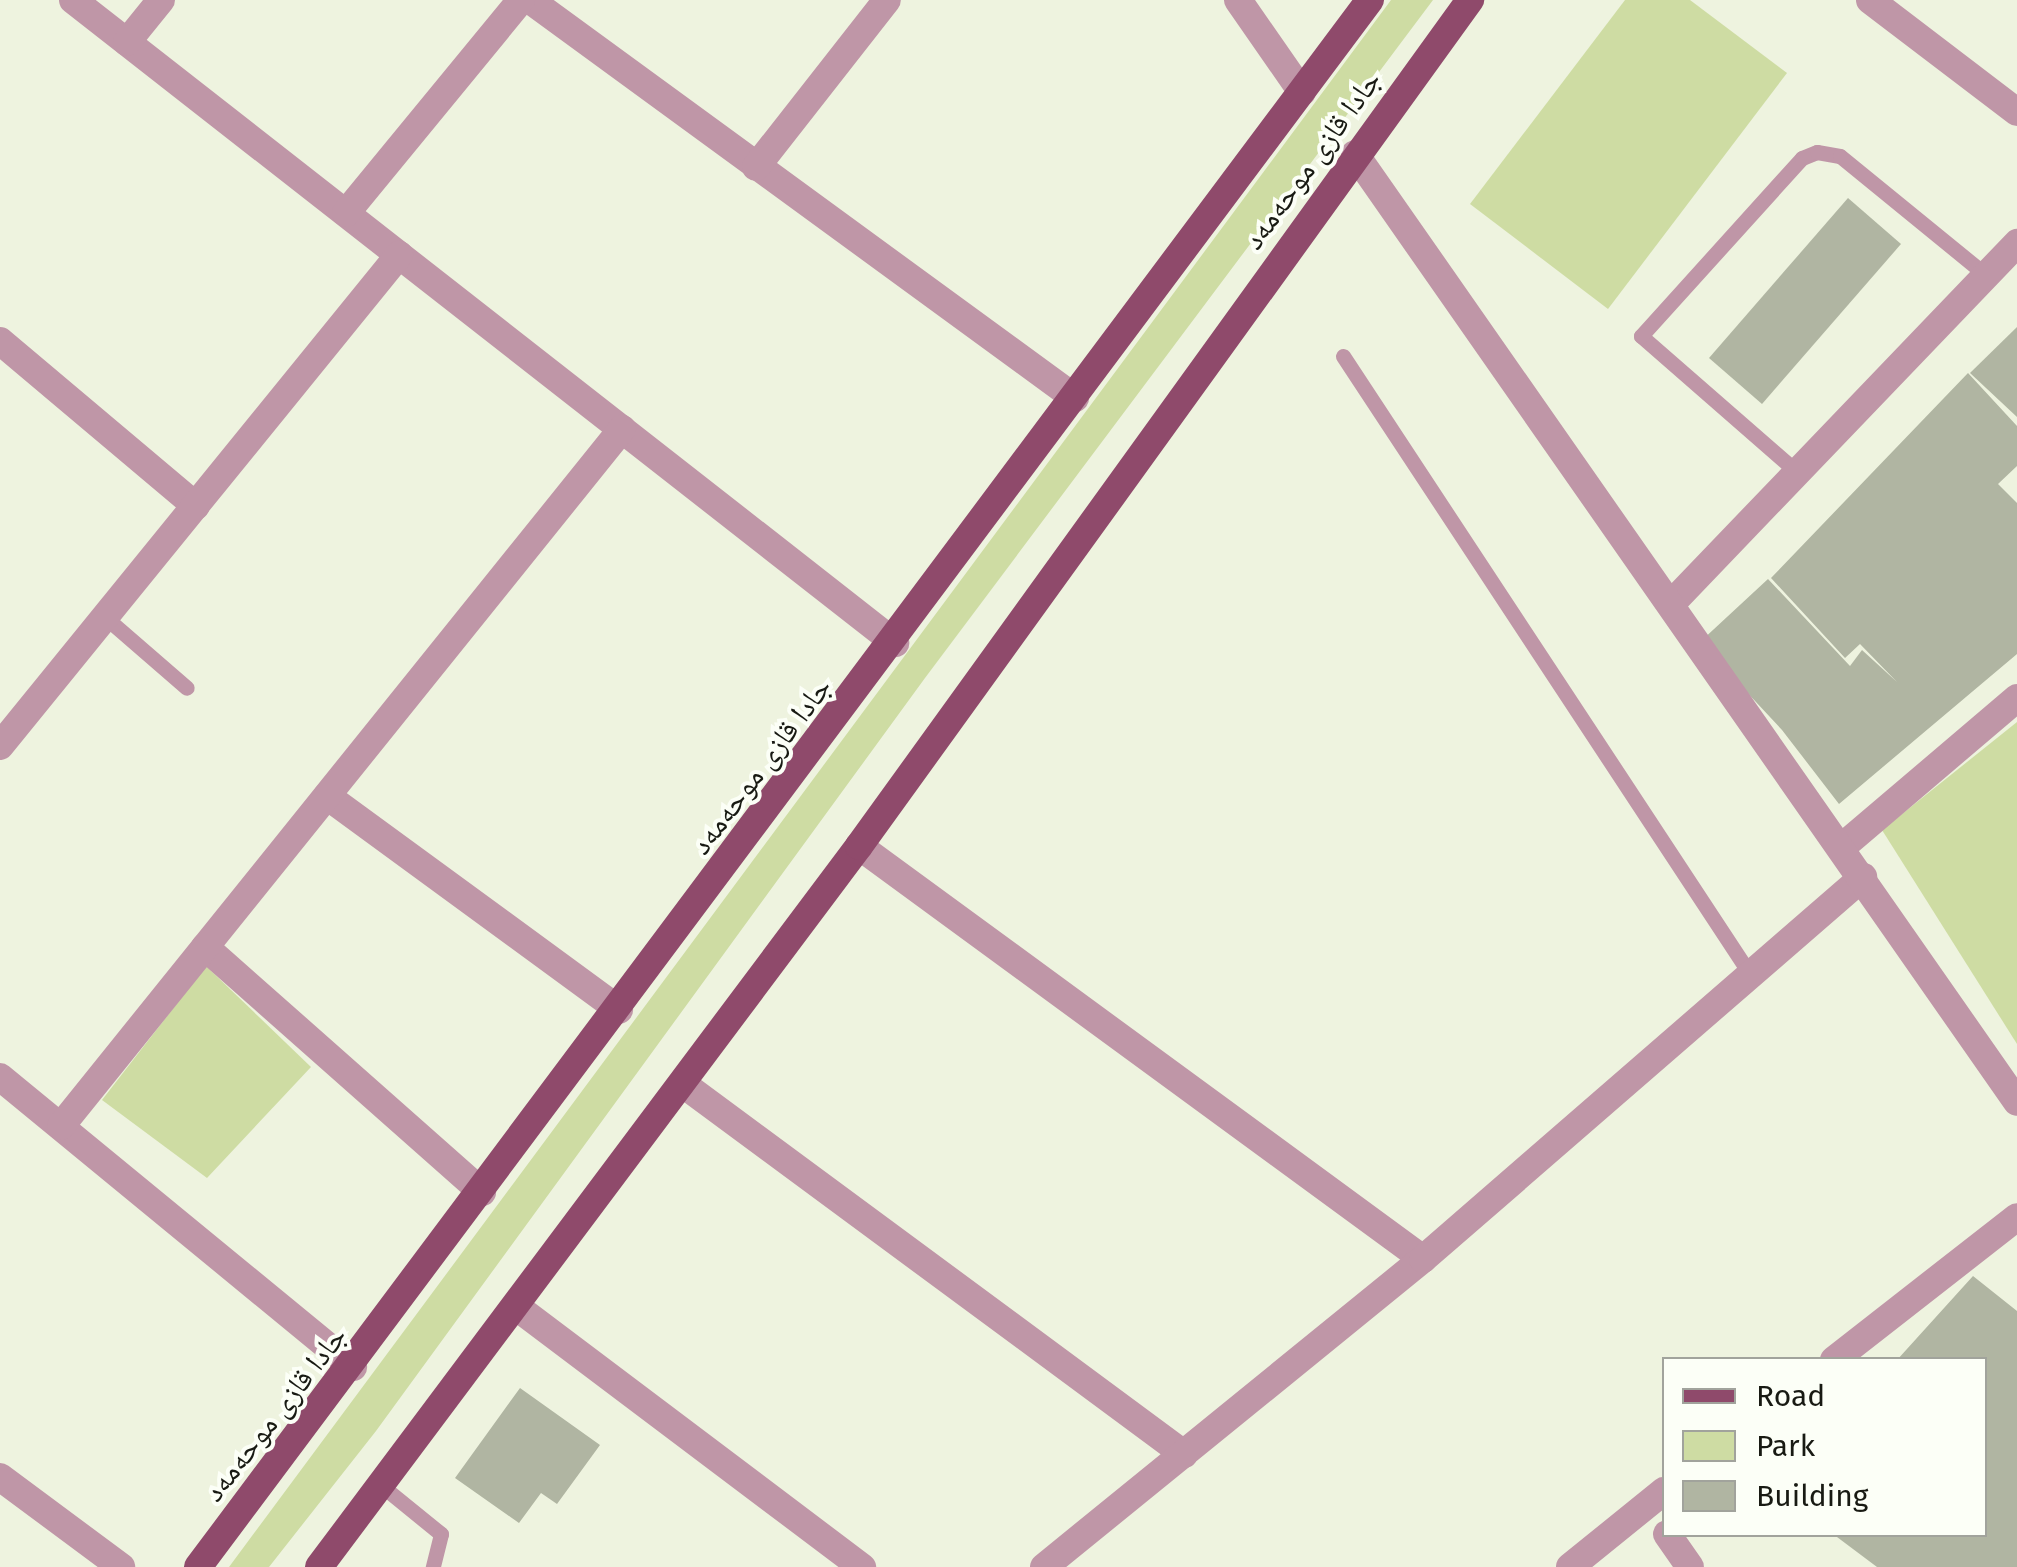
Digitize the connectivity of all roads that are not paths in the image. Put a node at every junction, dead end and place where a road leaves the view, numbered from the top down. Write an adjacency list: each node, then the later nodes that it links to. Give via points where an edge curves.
1 (73, 0): 10 (street)
2 (161, 0): 10 (street)
3 (520, 0): 15 (street)
4 (530, 0): 14 (street)
5 (887, 0): 14 (street)
6 (1238, 0): 11 (street)
7 (1370, 0): 11 (main road, جادا قازی موحەمەد)
8 (1470, 0): 13 (main road, جادا قازی موحەمەد)
9 (1870, 0): 12 (street)
10 (127, 42): 15 (street)
11 (1302, 92): 21 (main road, جادا قازی موحەمەد)
12 (2017, 112)
13 (1355, 154): 25 (street); 32 (main road, جادا قازی موحەمەد)
14 (756, 167): 21 (street)
15 (346, 213): 17 (street)
16 (2017, 243): 18 (street)
17 (399, 255): 22 (street); 24 (street)
18 (1986, 276): 23 (street); 23 (lane, via 1840,156 1817,152 1802,158 1641,336)
19 (0, 340): 24 (street)
20 (1343, 356): 36 (lane)
21 (1076, 398): 27 (main road, جادا قازی موحەمەد)
22 (622, 429): 27 (street); 31 (street)
23 (1798, 472): 25 (street)
24 (196, 506): 26 (street)
25 (1672, 603): 33 (street)
26 (104, 617): 28 (lane); 30 (street)
27 (895, 643): 37 (main road, جادا قازی موحەمەد)
28 (188, 688)
29 (2017, 698): 33 (street)
30 (0, 746)
31 (327, 796): 35 (street); 37 (street)
32 (859, 846): 39 (main road, جادا قازی موحەمەد); 44 (street)
33 (1842, 847): 34 (street)
34 (1863, 877): 36 (street); 40 (street)
35 (206, 946): 41 (street); 42 (street)
36 (1750, 974): 44 (street)
37 (619, 1010): 42 (main road, جادا قازی موحەمەد)
38 (0, 1076): 41 (street)
39 (683, 1084): 45 (main road, جادا قازی موحەمەد); 48 (street)
40 (2017, 1102)
41 (61, 1126): 47 (street)
42 (482, 1192): 47 (main road, جادا قازی موحەمەد)
43 (2017, 1217): 46 (street)
44 (1423, 1259): 48 (street)
45 (518, 1308): 50 (main road, جادا قازی موحەمەد); 57 (street)
46 (1838, 1357)
47 (352, 1367): 54 (main road, جادا قازی موحەمەد)
48 (1184, 1454): 58 (street)
49 (0, 1477): 53 (street)
50 (382, 1486): 55 (main road, جادا قازی موحەمەد); 56 (lane, via 441,1534)
51 (1656, 1498): 59 (street)
52 (1669, 1537): 60 (street)
53 (121, 1567)
54 (198, 1567)
55 (320, 1567)
56 (433, 1567)
57 (862, 1567)
58 (1044, 1567)
59 (1570, 1567)
60 (1690, 1567)

